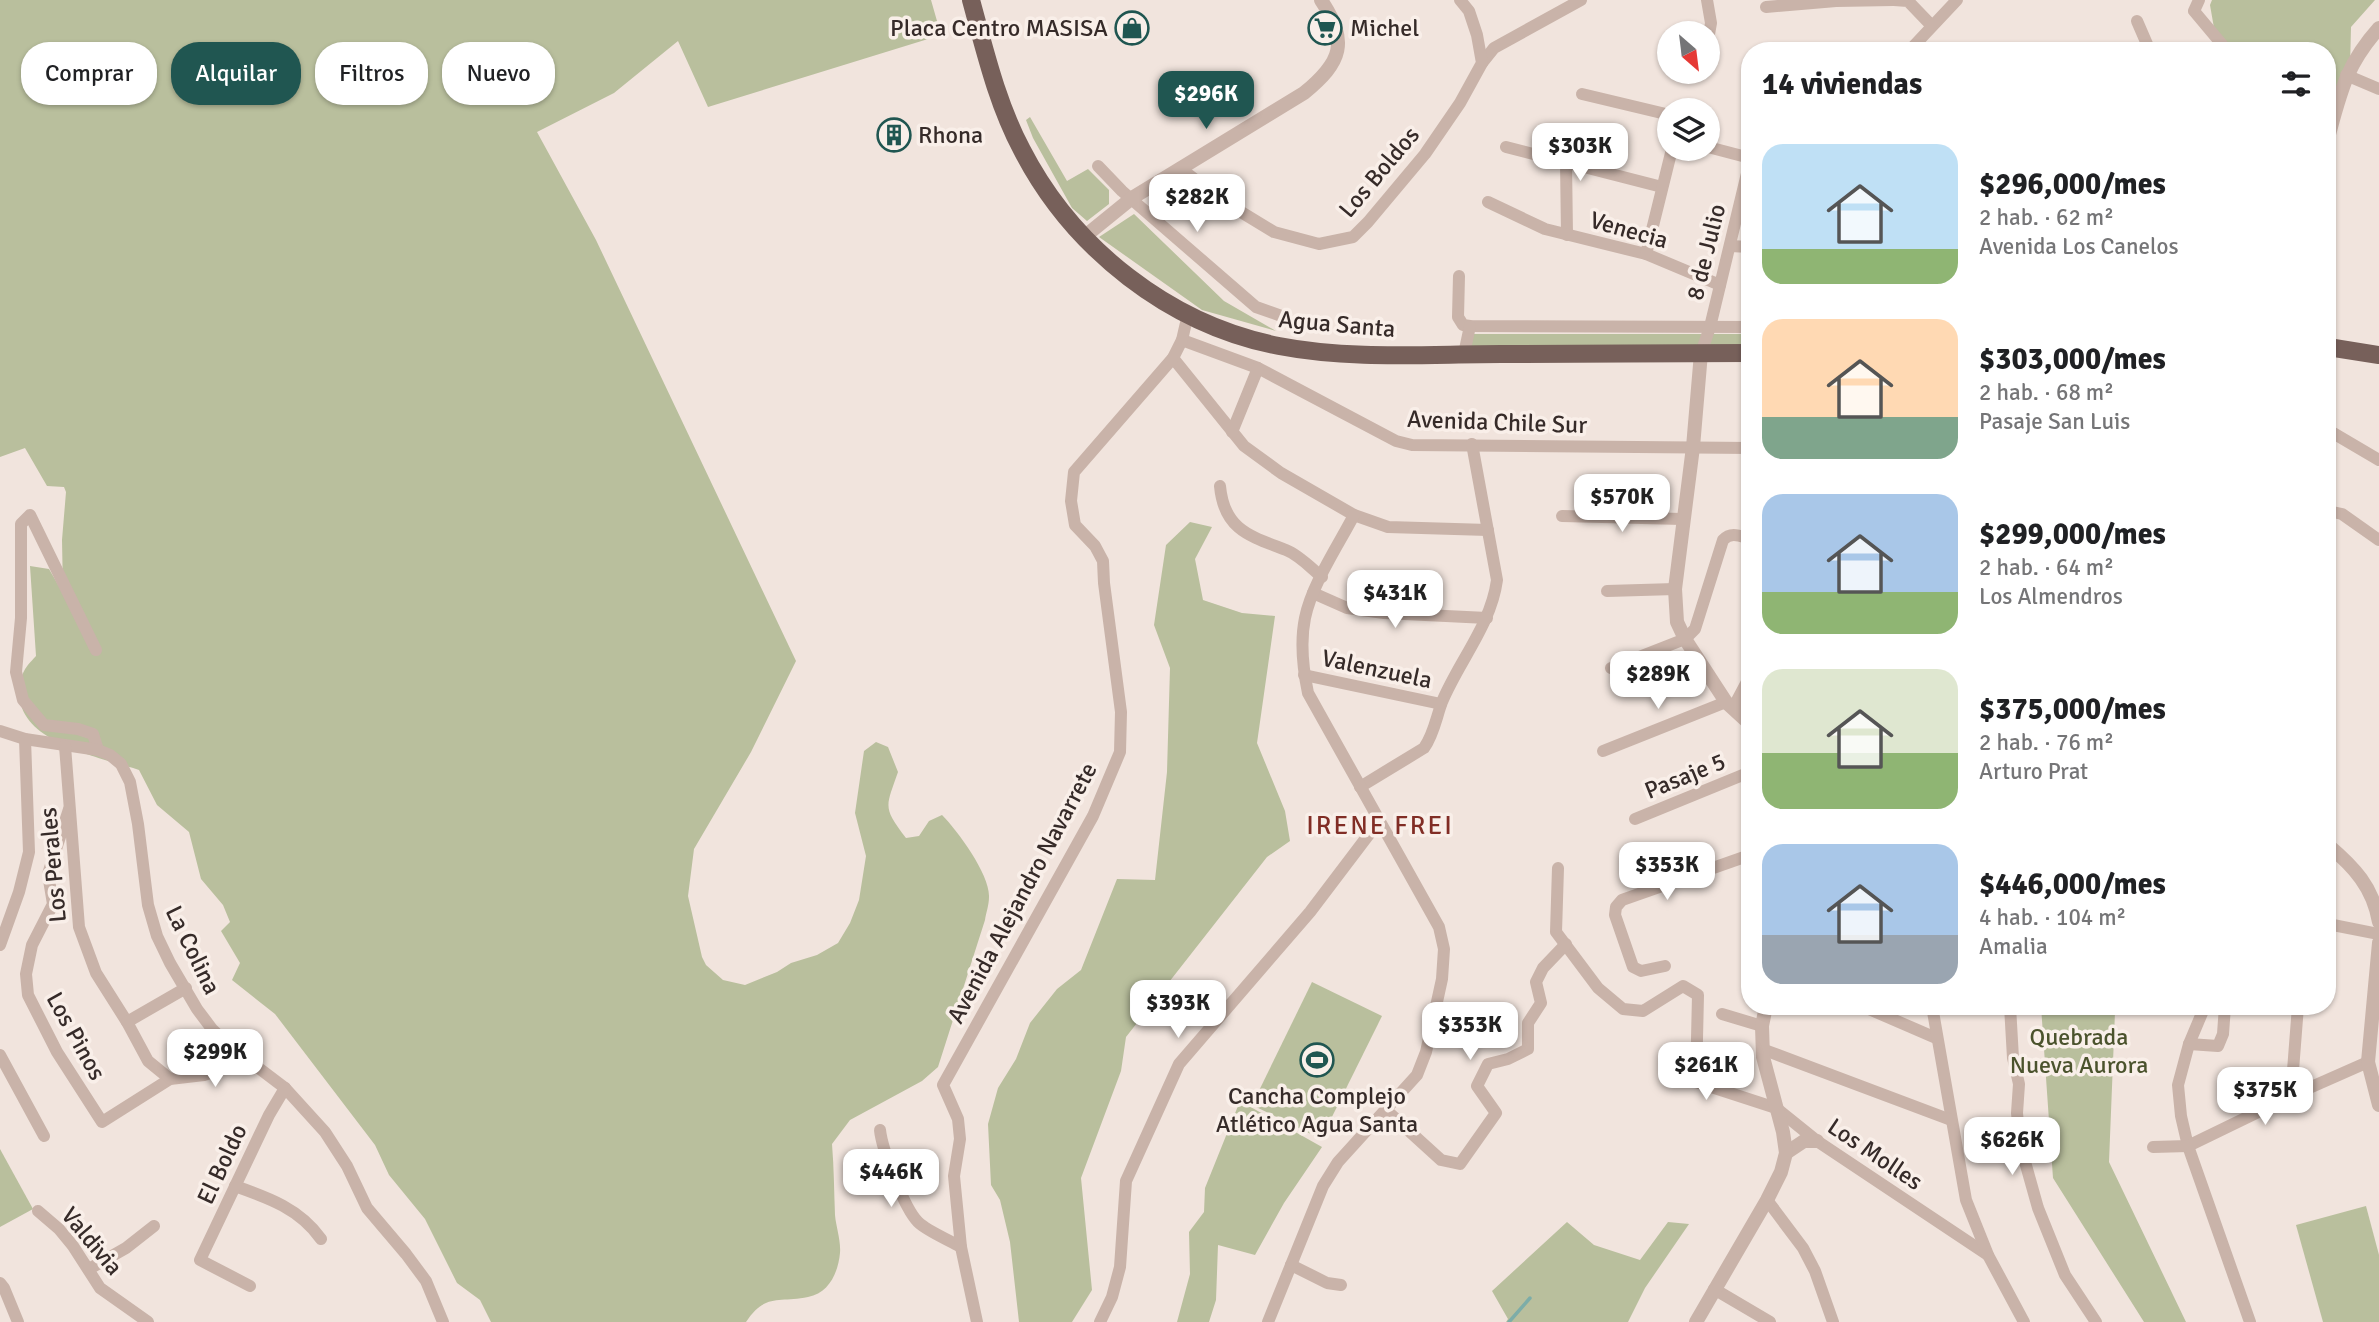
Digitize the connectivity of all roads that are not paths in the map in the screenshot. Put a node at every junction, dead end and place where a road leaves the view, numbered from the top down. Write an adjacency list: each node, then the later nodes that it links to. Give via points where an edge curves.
1 (971, 0): 35 (main road, Agua Santa, via 1015,137 1046,191)
2 (1321, 0): 29 (street, via 1339,39 1329,71 1304,93)
3 (1460, 0): 17 (street, via 1469,11)
4 (1581, 0): 17 (street, Los Boldos, via 1494,48)
5 (1707, 0): 10 (street)
6 (1894, 0): 9 (street); 12 (street, via 1908,1)
7 (1957, 0): 12 (street)
8 (2199, 0): 16 (street, via 2194,11)
9 (1766, 7)
10 (1711, 21)
11 (2137, 21): 15 (street)
12 (1931, 25): 14 (street)
13 (2379, 28): 18 (street)
14 (1917, 42)
15 (2146, 42)
16 (2220, 42)
17 (1482, 63): 29 (street, Los Boldos, via 1425,154 1353,237 1320,244 1275,232)
18 (2346, 75): 19 (street); 21 (street)
19 (2379, 89)
20 (1582, 94): 22 (street)
21 (2336, 110)
22 (1657, 112)
23 (1507, 147): 27 (street)
24 (1720, 151): 25 (street)
25 (1741, 157)
26 (1668, 161): 30 (street)
27 (1566, 162): 30 (street); 34 (street)
28 (1098, 166): 31 (street)
29 (1180, 168): 31 (street)
30 (1662, 187): 38 (street)
31 (1132, 198): 35 (street); 42 (street, via 1256,307)
32 (1741, 199): 36 (street, 8 de Julio)
33 (1488, 202): 34 (street, Venecia, via 1534,225)
34 (1567, 234): 38 (street, Venecia)
35 (1084, 237): 41 (main road, Agua Santa, via 1125,275)
36 (1730, 246): 37 (street); 40 (street, 8 de Julio)
37 (1741, 247)
38 (1646, 254): 40 (street, Venecia)
39 (1459, 276): 43 (street, via 1458,317)
40 (1720, 285): 44 (street, 8 de Julio)
41 (1188, 314): 46 (street, Avenida Alejandro Navarrete); 50 (main road, Agua Santa, via 1258,341 1309,350)
42 (1287, 318)
43 (1470, 326): 44 (street); 50 (street)
44 (1710, 327): 45 (street); 49 (street, 8 de Julio)
45 (1741, 327)
46 (1182, 340): 52 (street, Avenida Alejandro Navarrete); 53 (street, Avenida Chile Sur)
47 (2336, 348): 51 (main road)
48 (1741, 353): 49 (main road, Agua Santa)
49 (1701, 354): 50 (main road, Agua Santa); 57 (street)
50 (1464, 355)
51 (2379, 355)
52 (1173, 358): 54 (street); 137 (street, Avenida Alejandro Navarrete, via 1074,471 1070,501 1075,525 1103,561 1121,712 1119,752 1093,816 943,1084 958,1119 954,1175)
53 (1258, 368): 54 (street); 56 (street, Avenida Chile Sur, via 1396,441)
54 (1232, 432): 62 (street, via 1281,473)
55 (2336, 434): 59 (street)
56 (1472, 444): 57 (street, Avenida Chile Sur); 65 (street)
57 (1693, 447): 58 (street, Avenida Chile Sur); 64 (street)
58 (1741, 448)
59 (2379, 460)
60 (1220, 486): 68 (street, via 1226,512 1241,530 1293,554)
61 (2336, 513): 66 (street)
62 (1354, 515): 65 (street, via 1388,527); 68 (street)
63 (1562, 516): 64 (street)
64 (1682, 519): 69 (street)
65 (1488, 530): 72 (street, via 1497,580)
66 (2377, 534)
67 (1741, 536): 73 (street, via 1728,535 1723,540 1700,621)
68 (1322, 577): 71 (street)
69 (1675, 589): 70 (street); 73 (street, via 1677,622)
70 (1607, 591)
71 (1313, 593): 72 (street, via 1347,608); 76 (street, via 1303,635)
72 (1487, 618): 78 (street)
73 (1685, 639): 75 (street); 79 (street)
74 (96, 650): 84 (street, via 30,516 20,524 21,618 16,672 23,701 44,724 93,734)
75 (1611, 668)
76 (1304, 675): 78 (street, Valenzuela); 87 (street, via 1308,693)
77 (1741, 688): 79 (street)
78 (1441, 704): 87 (street, via 1424,748)
79 (1729, 705): 80 (street); 85 (street)
80 (1741, 716)
81 (0, 731): 82 (street, La Colina)
82 (25, 739): 83 (street, La Colina); 99 (street, via 29,852)
83 (65, 746): 84 (street, La Colina); 88 (street, Los Perales)
84 (97, 750): 101 (street, La Colina, via 116,759 128,775 148,905 163,950)
85 (1602, 751)
86 (1741, 776): 89 (street, Pasaje 5)
87 (1360, 787): 90 (street)
88 (68, 808): 110 (street, Los Perales, via 79,927 96,973); 119 (street, Los Pinos, via 48,874 52,904 32,945 26,974 28,995 57,1052 102,1122)
89 (1635, 819)
90 (1379, 821): 124 (street, via 1439,927 1444,949 1426,1052 1416,1075); 149 (street, via 1310,912 1179,1064 1126,1181 1120,1267)
91 (2336, 852): 94 (street, via 2362,879)
92 (1741, 858): 100 (street, via 1622,900 1616,907 1633,967 1641,971)
93 (1558, 868): 98 (street, via 1556,932)
94 (2379, 922)
95 (2336, 926): 96 (street)
96 (2379, 934)
97 (2379, 943): 112 (street)
98 (1566, 944): 123 (street, via 1598,988 1623,1009 1643,1011 1683,986 1698,995 1696,1082); 124 (street, via 1536,982 1541,1003 1528,1023 1528,1049 1488,1064 1477,1086 1496,1113 1460,1164 1441,1160)
99 (0, 945)
100 (1665, 966)
101 (186, 988): 110 (street); 116 (street, La Colina, via 212,1029)
102 (1722, 1014): 111 (street)
103 (1764, 1015): 111 (street)
104 (1883, 1015): 113 (street)
105 (1933, 1015): 113 (street)
106 (2011, 1015): 155 (street, via 2020,1144 2038,1208 2065,1275)
107 (2201, 1015): 114 (street)
108 (2224, 1015): 114 (street, via 2218,1046)
109 (2297, 1015): 121 (street)
110 (127, 1022): 119 (street, Los Perales, via 148,1061)
111 (1762, 1026): 115 (street)
112 (2374, 1036): 118 (street)
113 (1937, 1038): 125 (street)
114 (2189, 1044): 129 (street, via 2178,1085)
115 (1762, 1049): 123 (street); 125 (street)
116 (241, 1054): 119 (street, via 226,1068); 120 (street, La Colina)
117 (0, 1055): 127 (street)
118 (2368, 1062): 121 (street); 122 (street)
119 (170, 1079)
120 (285, 1088): 132 (street, El Boldo); 147 (street, La Colina, via 325,1132 367,1208 417,1267)
121 (2291, 1096): 129 (street)
122 (2379, 1105)
123 (1776, 1108): 128 (street, Los Molles); 131 (street)
124 (1386, 1110): 139 (street, via 1338,1162 1323,1186)
125 (1951, 1120): 138 (street, via 1963,1189)
126 (880, 1130): 137 (street, via 881,1145 918,1222)
127 (44, 1136)
128 (1817, 1142): 131 (street, via 1804,1141); 138 (street, Los Molles)
129 (2188, 1146): 130 (street); 156 (street)
130 (2153, 1147)
131 (1786, 1153): 133 (street)
132 (234, 1186): 136 (street, via 297,1212); 143 (street, El Boldo, via 200,1260)
133 (1767, 1200): 144 (street); 153 (street, via 1809,1260)
134 (38, 1212): 140 (street, Valdivia, via 59,1229)
135 (154, 1226): 140 (street)
136 (321, 1239)
137 (961, 1247): 148 (street, Avenida Alejandro Navarrete)
138 (1988, 1255): 154 (street)
139 (1291, 1265): 142 (street); 150 (street)
140 (89, 1269): 146 (street, Valdivia, via 100,1288)
141 (0, 1283): 145 (street)
142 (1341, 1285)
143 (250, 1286)
144 (1714, 1289): 151 (street); 152 (street)
145 (18, 1322)
146 (148, 1322)
147 (443, 1322)
148 (977, 1322)
149 (1100, 1322)
150 (1268, 1322)
151 (1696, 1322)
152 (1770, 1322)
153 (1833, 1322)
154 (2024, 1322)
155 (2096, 1322)
156 (2250, 1322)

